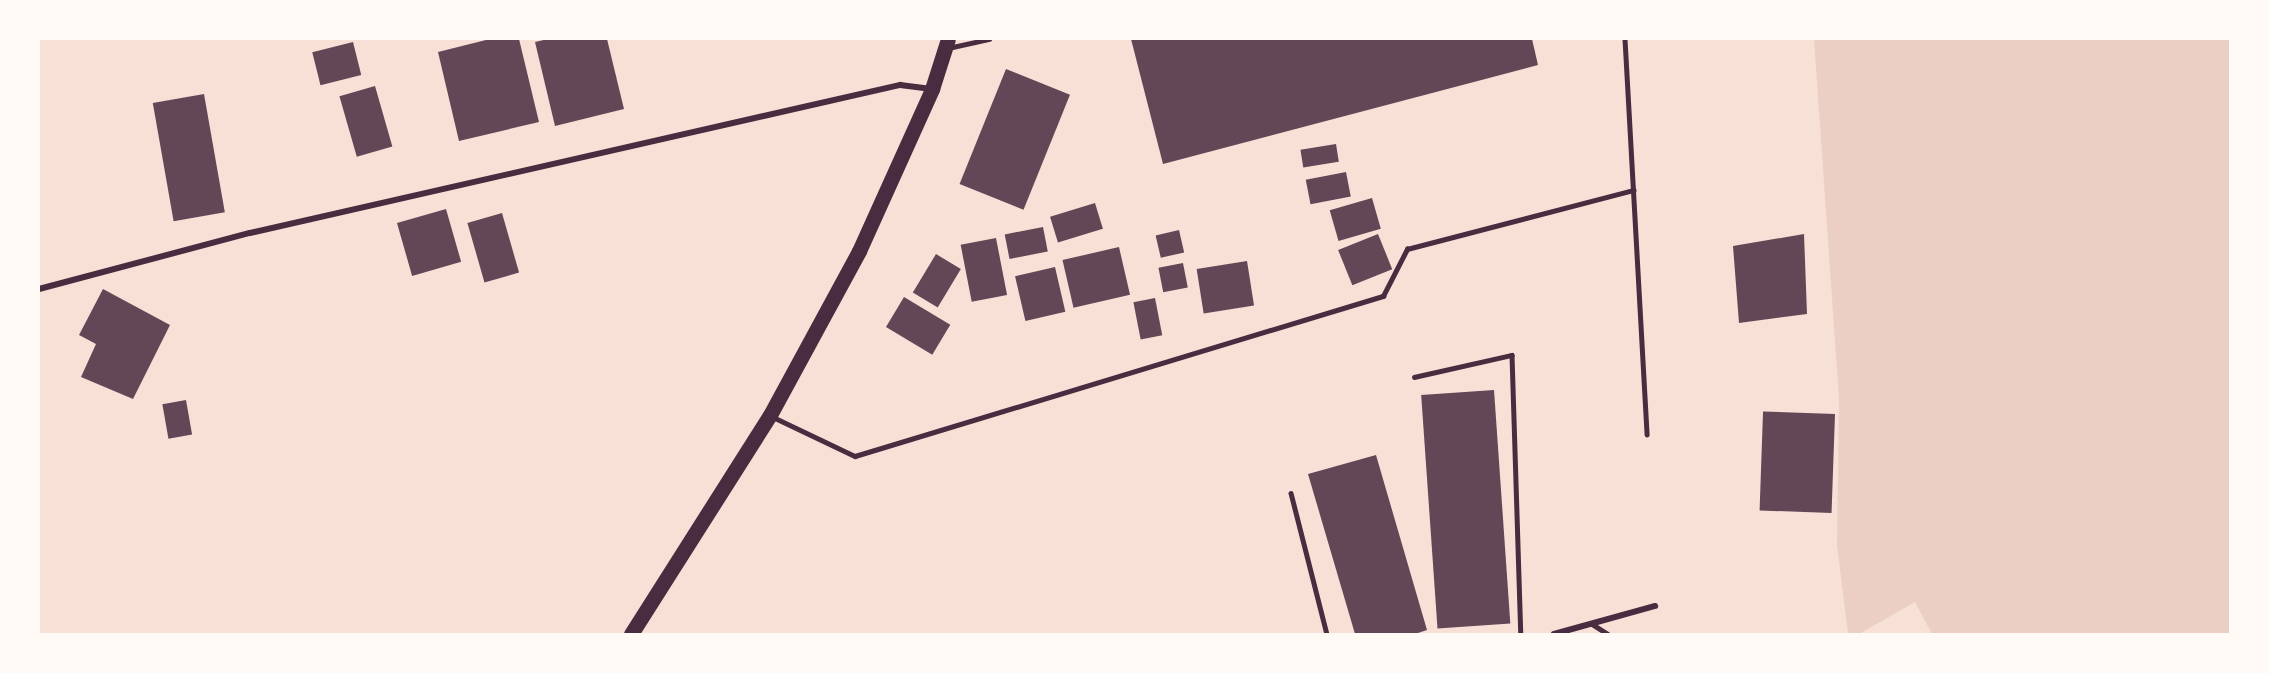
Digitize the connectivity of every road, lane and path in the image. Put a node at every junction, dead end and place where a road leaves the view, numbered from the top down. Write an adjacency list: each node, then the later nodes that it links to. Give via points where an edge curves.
1 (989, 39): 3 (lane)
2 (1625, 39): 5 (lane)
3 (947, 44): 4 (main road)
4 (932, 89): 6 (street, via 900,85 250,233); 8 (main road, via 860,251)
5 (1633, 190): 8 (lane, via 1407,249 1383,296 855,456); 9 (lane)
6 (39, 288)
7 (1414, 377): 15 (lane, via 1512,355)
8 (770, 415): 13 (main road)
9 (1647, 434)
10 (1291, 493): 14 (lane)
11 (1655, 606): 12 (street)
12 (1592, 624): 16 (street); 17 (lane)
13 (631, 634)
14 (1326, 634)
15 (1521, 634)
16 (1554, 634)
17 (1608, 634)

